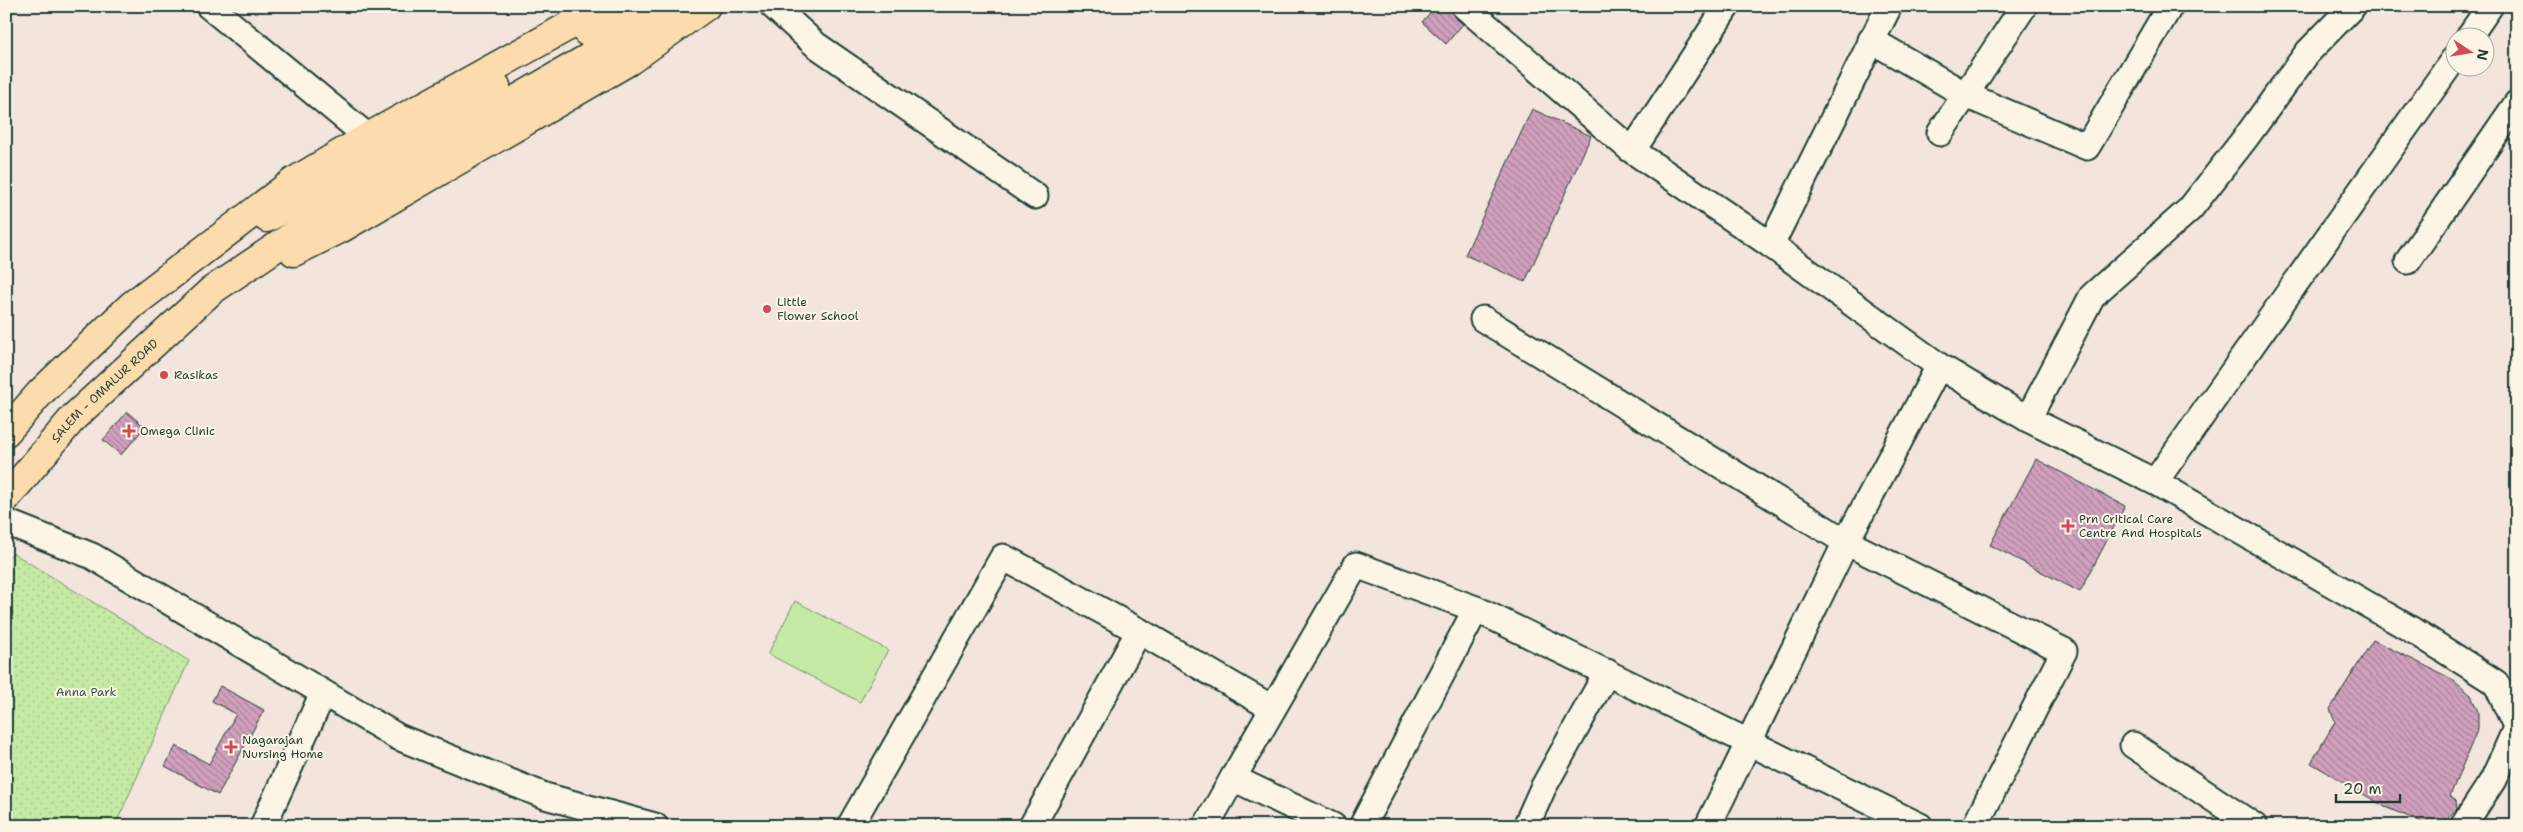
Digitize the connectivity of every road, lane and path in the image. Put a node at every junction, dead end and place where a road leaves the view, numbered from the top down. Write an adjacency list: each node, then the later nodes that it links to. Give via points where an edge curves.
1 (209, 6): 20 (street)
2 (600, 6): 20 (main road)
3 (625, 6): 24 (main road, via 584,34 344,177)
4 (666, 6): 26 (main road, via 588,58 359,190)
5 (706, 6): 26 (main road, via 629,61 340,229)
6 (773, 6): 22 (street, via 816,45)
7 (1464, 6): 21 (street)
8 (1727, 6): 21 (street, via 1640,139)
9 (1889, 6): 15 (street)
10 (2024, 6): 17 (street)
11 (2170, 6): 17 (street, via 2087,147)
12 (2353, 6): 29 (street, via 2308,52 2248,136 2190,209 2092,296)
13 (2490, 6): 14 (street)
14 (2475, 28)
15 (1871, 40): 17 (street); 23 (street)
16 (2446, 70): 31 (street)
17 (1966, 95): 19 (street)
18 (2517, 103): 25 (street)
19 (1940, 133)
20 (368, 137): 24 (main road, via 293,182)
21 (1630, 149): 23 (street)
22 (1036, 196)
23 (1771, 245): 28 (street)
24 (202, 252): 30 (main road, via 132,304 41,392)
25 (2408, 261)
26 (211, 291): 32 (main road, SALEM - OMALUR ROAD, via 74,417)
27 (1483, 319): 34 (street)
28 (1939, 366): 29 (street); 34 (street)
29 (2028, 419): 31 (street)
30 (6, 432)
31 (2155, 482): 40 (street, via 2419,634 2496,683)
32 (6, 498)
33 (6, 522): 38 (street, via 92,556)
34 (1846, 542): 41 (street); 54 (street, via 2064,651)
35 (1476, 609): 37 (street); 39 (street, via 1356,565); 50 (street)
36 (1139, 631): 39 (street); 46 (street, via 1002,557); 47 (street)
37 (1607, 672): 41 (street); 51 (street, via 1543,788)
38 (323, 693): 44 (street); 45 (street, via 416,745 545,796)
39 (1272, 708): 43 (street)
40 (2517, 726): 56 (street, via 2493,780)
41 (1749, 741): 52 (street); 53 (street)
42 (2132, 744): 55 (street)
43 (1233, 778): 48 (street); 49 (street)
44 (263, 826)
45 (655, 826)
46 (850, 826)
47 (1032, 826)
48 (1206, 826)
49 (1333, 826)
50 (1362, 826)
51 (1526, 826)
52 (1708, 826)
53 (1920, 826)
54 (1975, 826)
55 (2254, 826)
56 (2463, 826)

